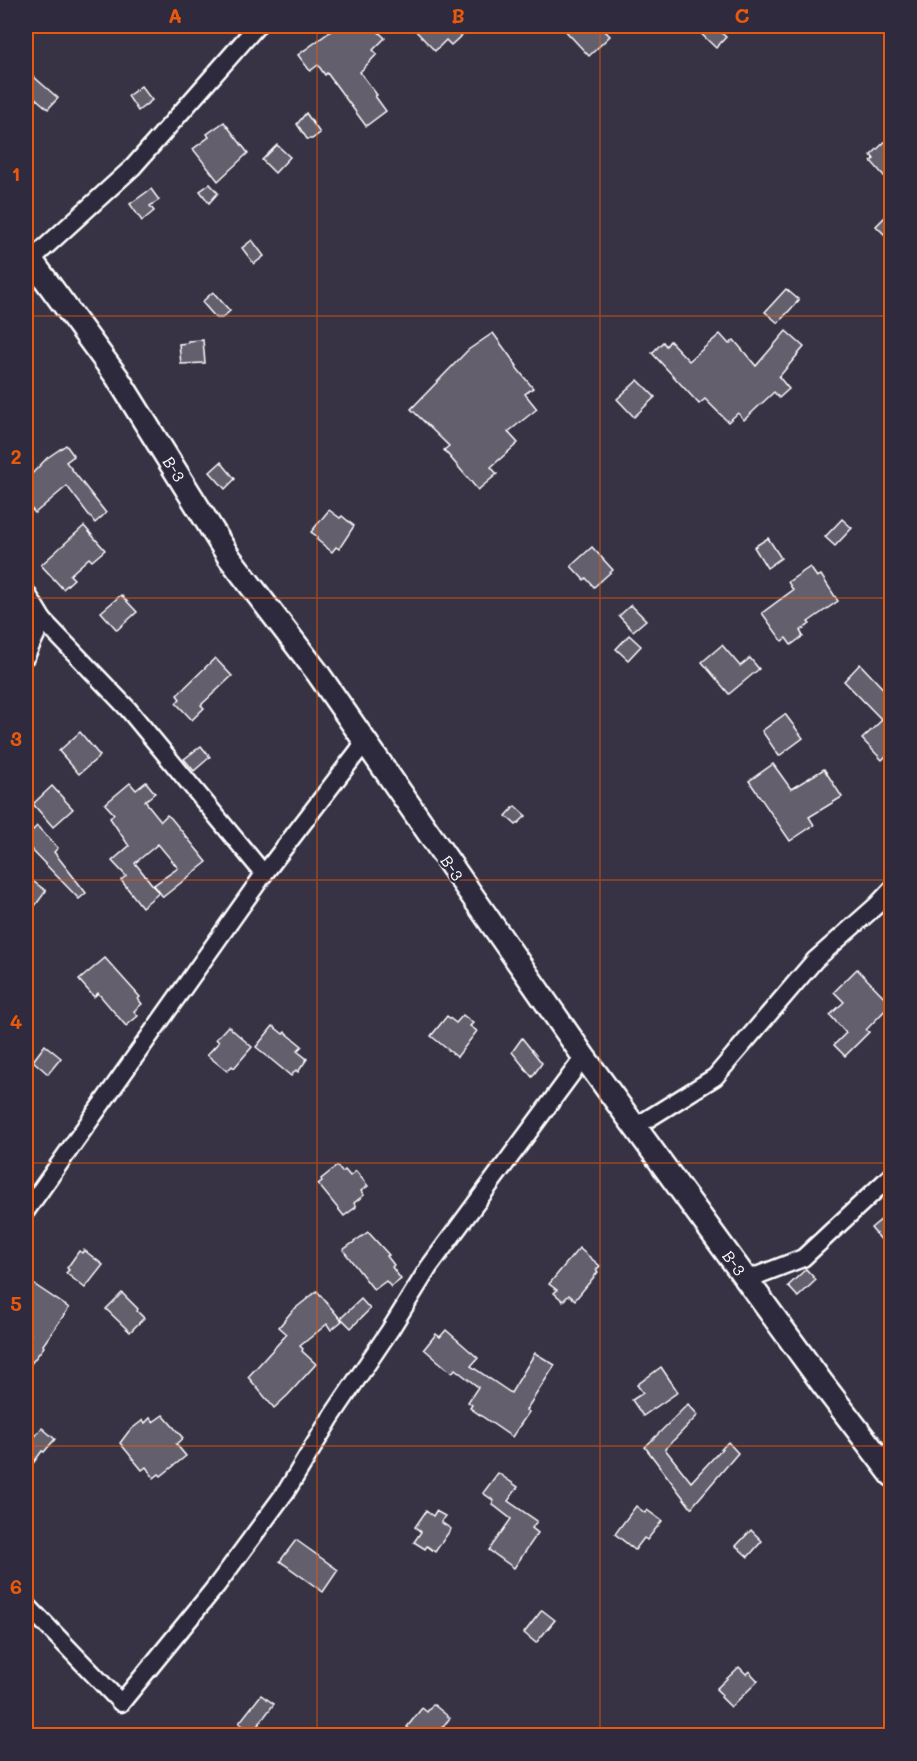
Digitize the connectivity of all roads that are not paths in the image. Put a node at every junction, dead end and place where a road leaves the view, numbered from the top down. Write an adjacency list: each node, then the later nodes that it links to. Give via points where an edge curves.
1 (256, 26): 2 (street, via 133,167)
2 (27, 262): 6 (main road, B-3, via 117,376 229,557)
3 (26, 592): 4 (street)
4 (43, 620): 5 (street); 7 (street, via 128,709)
5 (26, 656)
6 (365, 742): 7 (street); 9 (main road, B-3)
7 (264, 874): 12 (street)
8 (891, 889): 10 (street, via 815,960 715,1077)
9 (584, 1058): 10 (main road, B-3); 15 (street, via 429,1267 287,1490 217,1585 121,1703)
10 (635, 1127): 13 (main road, B-3)
11 (891, 1175): 13 (street, via 803,1258)
12 (26, 1211)
13 (746, 1280): 14 (main road, B-3)
14 (891, 1475)
15 (26, 1604)

